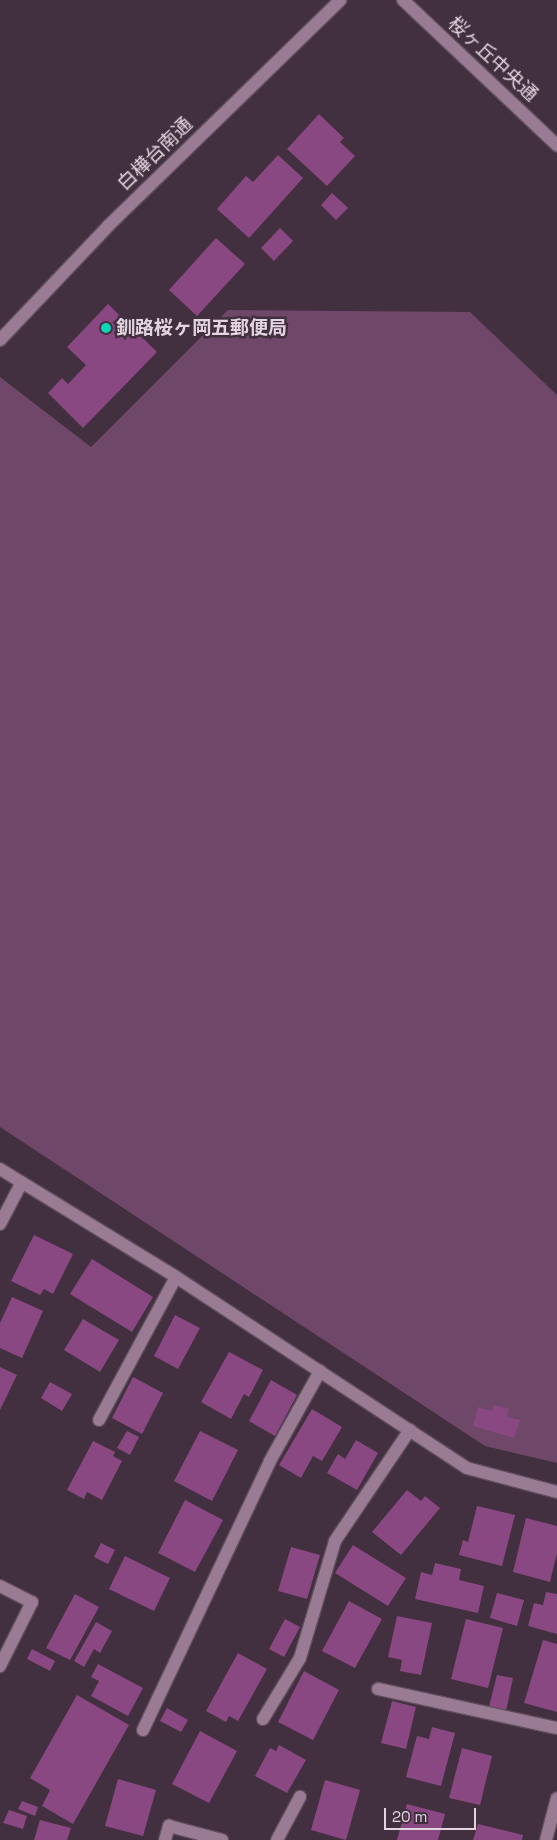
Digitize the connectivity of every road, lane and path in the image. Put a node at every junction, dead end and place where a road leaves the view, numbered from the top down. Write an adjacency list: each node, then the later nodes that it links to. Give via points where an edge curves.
1 (340, 0): 4 (street, 白樺台南通, via 108,226)
2 (403, 0): 3 (street, 桜ヶ丘中央通)
3 (557, 145)
4 (0, 340)
5 (0, 1169): 6 (street)
6 (22, 1182): 7 (street); 8 (street)
7 (0, 1224)
8 (176, 1277): 9 (street); 10 (street)
9 (320, 1371): 11 (street); 18 (street, via 270,1461)
10 (99, 1420)
11 (410, 1430): 12 (street, via 467,1468); 16 (street, via 335,1541 300,1658)
12 (557, 1492)
13 (0, 1586): 14 (street, via 32,1602)
14 (0, 1666)
15 (378, 1689): 17 (street)
16 (263, 1719)
17 (557, 1728)
18 (143, 1730)
19 (300, 1797): 23 (street)
20 (557, 1798): 24 (street)
21 (164, 1840): 22 (street, via 168,1826)
22 (222, 1840)
23 (277, 1840)
24 (546, 1840)

